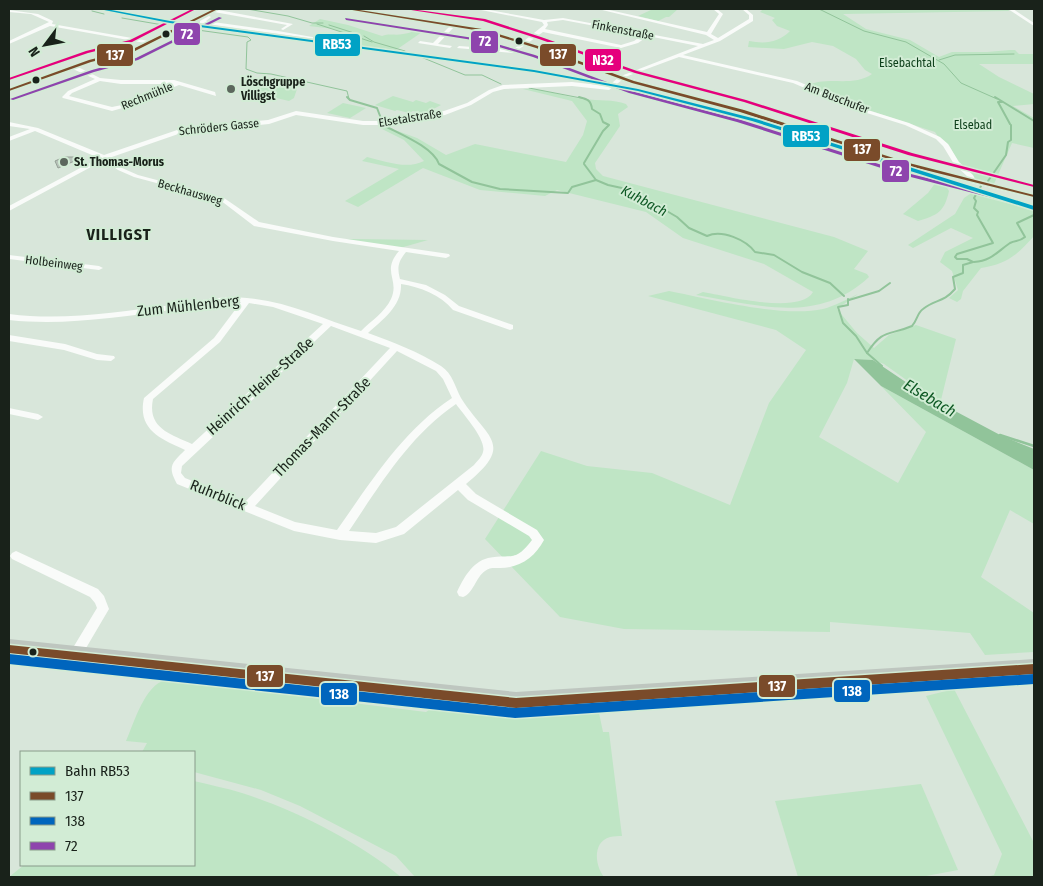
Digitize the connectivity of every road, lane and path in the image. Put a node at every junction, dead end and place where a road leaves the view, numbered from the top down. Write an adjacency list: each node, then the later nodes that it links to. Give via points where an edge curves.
1 (348, 9): 10 (street)
2 (386, 9): 10 (street)
3 (478, 9): 11 (street, Finkenstraße)
4 (600, 9): 17 (street)
5 (715, 9): 17 (street, via 721,14)
6 (744, 9): 20 (street, Elsetalstraße, via 751,15 751,20)
7 (1010, 9): 13 (street)
8 (217, 10): 16 (street, via 291,24); 16 (street, via 202,22); 21 (street)
9 (9, 12): 12 (street, via 47,19 51,22)
10 (375, 14): 14 (street)
11 (544, 21): 15 (street, via 546,25); 18 (street, Finkenstraße, via 580,22)
12 (49, 25): 21 (street); 24 (street)
13 (1034, 25)
14 (453, 26): 23 (street); 25 (street)
15 (542, 30): 18 (street, via 620,47); 23 (street)
16 (279, 31): 19 (street)
17 (708, 34): 20 (street)
18 (646, 35): 26 (street, Finkenstraße)
19 (316, 38)
20 (718, 40): 26 (street, Elsetalstraße)
21 (150, 42): 30 (street, via 130,51)
22 (420, 42): 25 (street)
23 (525, 42): 28 (street, via 508,53); 32 (street)
24 (9, 43)
25 (435, 44): 27 (street)
26 (701, 45): 29 (street, Elsetalstraße)
27 (450, 47)
28 (459, 47)
29 (677, 55): 32 (street, Elsetalstraße); 41 (street, Am Buschufer, via 795,82 856,108 907,124 946,145 956,163 971,176)
30 (73, 66): 31 (street); 34 (street)
31 (99, 79): 33 (street); 33 (street, Rechmühle, via 65,97 112,109)
32 (619, 79): 36 (street, Elsetalstraße, via 610,88 572,84 503,87 445,113 386,124); 41 (street, via 742,111)
33 (179, 83): 35 (street)
34 (9, 90)
35 (214, 95)
36 (296, 113): 40 (street, Schröders Gasse, via 269,122 183,130)
37 (9, 124): 38 (street, Beckhausweg)
38 (36, 129): 39 (street); 40 (street, Beckhausweg)
39 (9, 139)
40 (104, 158): 43 (street, Schröders Gasse); 44 (street, Beckhausweg, via 136,176 222,199 258,224)
41 (973, 182): 42 (street)
42 (1034, 196)
43 (9, 209)
44 (404, 250): 45 (street, Beckhausweg); 48 (street, via 393,266)
45 (446, 256)
46 (9, 257): 47 (street, Holbeinweg)
47 (99, 268)
48 (396, 281): 52 (street, via 428,290 451,301 456,308); 53 (street, via 394,301)
49 (247, 300): 50 (street, Zum Mühlenberg, via 215,301 91,318 45,320); 51 (street, Zum Mühlenberg, via 275,305); 60 (street, via 217,340 149,398 146,407 151,425)
50 (9, 317)
51 (328, 324): 53 (street, Zum Mühlenberg); 60 (street, Heinrich-Heine-Straße)
52 (510, 327)
53 (362, 334): 55 (street, Zum Mühlenberg)
54 (9, 338): 56 (street)
55 (396, 347): 57 (street, Zum Mühlenberg, via 439,369); 62 (street, Thomas-Mann-Straße)
56 (111, 358)
57 (457, 399): 61 (street, Zum Mühlenberg, via 485,436 489,447 484,461); 63 (street, via 441,408 410,438)
58 (9, 411): 59 (street)
59 (38, 418)
60 (192, 449): 62 (street, Ruhrblick, via 177,464 176,473 181,480)
61 (458, 483): 63 (street, Ruhrblick, via 400,531 376,538); 65 (street, via 472,497 532,532 538,540 532,549 511,563 486,563 477,570)
62 (247, 507): 63 (street, Ruhrblick, via 294,526)
63 (340, 535)
64 (16, 556): 67 (street, via 94,593 100,600 103,609)
65 (463, 592)
66 (9, 649): 67 (main road)
67 (74, 656): 68 (main road, via 516,703)
68 (1034, 669)

